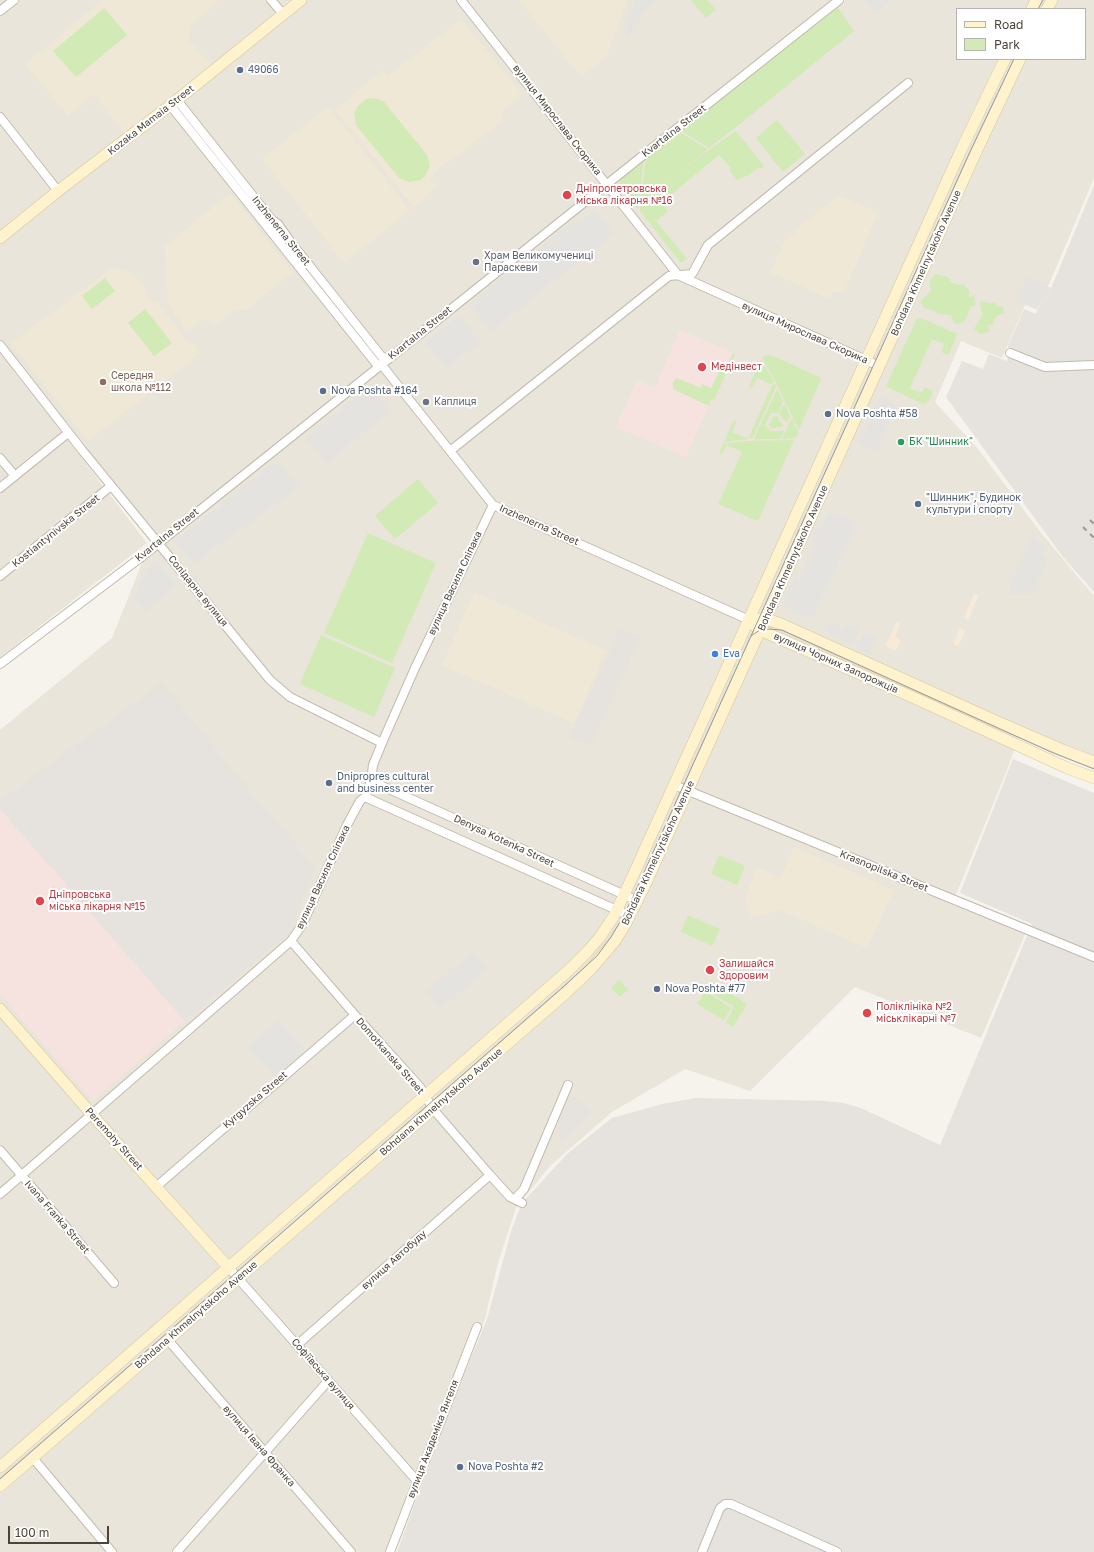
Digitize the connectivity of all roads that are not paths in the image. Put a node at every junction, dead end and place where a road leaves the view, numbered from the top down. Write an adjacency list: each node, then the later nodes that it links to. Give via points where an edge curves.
1 (14, 0): 6 (street)
2 (271, 0): 7 (street)
3 (300, 0): 7 (main road, Kozaka Mamaia Street)
4 (462, 0): 15 (street, вулиця Мирослава Скорика)
5 (839, 0): 15 (street, Kvartalna Street)
6 (0, 11)
7 (283, 14): 11 (main road, Kozaka Mamaia Street)
8 (1005, 60): 13 (main road, Bohdana Khmelnytskoho Avenue)
9 (1020, 60): 14 (main road, Bohdana Khmelnytskoho Avenue)
10 (908, 83): 18 (street, via 708,245 692,274)
11 (174, 102): 16 (main road, Kozaka Mamaia Street); 23 (street, Inzhenerna Street, via 283,230 382,356); 25 (street, Inzhenerna Street)
12 (0, 117): 16 (street)
13 (962, 148): 14 (street); 19 (main road, Bohdana Khmelnytskoho Avenue)
14 (975, 154): 20 (main road, Bohdana Khmelnytskoho Avenue)
15 (607, 184): 18 (street, вулиця Мирослава Скорика); 23 (street, Kvartalna Street)
16 (58, 191): 17 (main road, Kozaka Mamaia Street)
17 (0, 238)
18 (678, 275): 24 (street, вулиця Мирослава Скорика); 29 (street, via 669,276)
19 (893, 302): 20 (street); 24 (main road, Bohdana Khmelnytskoho Avenue)
20 (905, 308): 27 (main road, Bohdana Khmelnytskoho Avenue)
21 (0, 345): 28 (street, Солідарна вулиця)
22 (1010, 353): 26 (street, via 1045,367)
23 (388, 358): 25 (street, Kvartalna Street)
24 (866, 360): 27 (street, вулиця Мирослава Скорика); 35 (main road, Bohdana Khmelnytskoho Avenue)
25 (380, 365): 29 (street, Inzhenerna Street); 37 (street, Kvartalna Street)
26 (1094, 365)
27 (879, 366): 36 (main road, Bohdana Khmelnytskoho Avenue)
28 (68, 433): 31 (street); 32 (street, Солідарна вулиця)
29 (450, 451): 34 (street, Inzhenerna Street)
30 (0, 458): 31 (street)
31 (15, 476): 33 (street)
32 (111, 486): 37 (street, Солідарна вулиця); 38 (street, Kostiantynivska Street)
33 (0, 488)
34 (493, 505): 40 (street, Inzhenerna Street); 45 (street, вулиця Василя Сліпака)
35 (798, 511): 36 (main road); 40 (main road, Bohdana Khmelnytskoho Avenue)
36 (812, 516): 39 (main road, Bohdana Khmelnytskoho Avenue)
37 (158, 543): 43 (street, Kvartalna Street); 45 (street, Солідарна вулиця, via 260,669 281,691)
38 (0, 576)
39 (766, 618): 40 (main road); 41 (main road, Bohdana Khmelnytskoho Avenue); 42 (main road, вулиця Чорних Запорожців)
40 (749, 620): 41 (main road, вулиця Чорних Запорожців); 49 (main road, Bohdana Khmelnytskoho Avenue)
41 (760, 630): 44 (main road, вулиця Чорних Запорожців); 50 (main road, Bohdana Khmelnytskoho Avenue)
42 (848, 654): 44 (main road); 46 (main road, вулиця Чорних Запорожців, via 1065,752)
43 (0, 664)
44 (843, 666): 47 (main road, вулиця Чорних Запорожців, via 1070,770)
45 (382, 743): 48 (street, вулиця Василя Сліпака, via 373,766)
46 (1094, 762)
47 (1094, 778)
48 (371, 781): 51 (street, вулиця Василя Сліпака); 52 (street, Denysa Kotenka Street)
49 (674, 785): 50 (street, Krasnopilska Street); 52 (main road, Bohdana Khmelnytskoho Avenue)
50 (688, 790): 53 (main road, Bohdana Khmelnytskoho Avenue); 57 (street, Krasnopilska Street)
51 (365, 797): 54 (street, Denysa Kotenka Street); 56 (street, вулиця Василя Сліпака, via 360,801 347,825 302,925)
52 (624, 895): 53 (street, Denysa Kotenka Street); 54 (main road, Bohdana Khmelnytskoho Avenue)
53 (638, 901): 55 (main road, Bohdana Khmelnytskoho Avenue)
54 (617, 910): 55 (street, Denysa Kotenka Street); 61 (main road, Bohdana Khmelnytskoho Avenue, via 600,937 580,960)
55 (630, 916): 62 (main road, Bohdana Khmelnytskoho Avenue, via 615,941 591,970)
56 (291, 941): 59 (street, Domotkanska Street); 63 (street, вулиця Василя Сліпака)
57 (1094, 957)
58 (0, 1009): 63 (main road, Peremohy Street)
59 (355, 1014): 61 (street, Domotkanska Street); 67 (street, Kyrgyzska Street)
60 (568, 1085): 65 (street, Domotkanska Street, via 518,1201 510,1197)
61 (426, 1096): 62 (street, Domotkanska Street); 69 (main road, Bohdana Khmelnytskoho Avenue)
62 (433, 1109): 65 (street, Domotkanska Street); 70 (main road, Bohdana Khmelnytskoho Avenue)
63 (92, 1115): 66 (street, вулиця Василя Сліпака); 67 (main road, Peremohy Street)
64 (0, 1150): 66 (street, Ivana Franka Street)
65 (490, 1175): 74 (street, вулиця Автобуду)
66 (22, 1176): 68 (street, вулиця Василя Сліпака); 71 (street, Ivana Franka Street)
67 (156, 1186): 69 (main road, Peremohy Street)
68 (0, 1194)
69 (229, 1268): 70 (street, Софіївська вулиця); 78 (main road, Bohdana Khmelnytskoho Avenue)
70 (239, 1278): 73 (main road, Bohdana Khmelnytskoho Avenue); 74 (street, Софіївська вулиця)
71 (114, 1283)
72 (477, 1327): 79 (street, вулиця Академіка Янгеля)
73 (168, 1340): 76 (street, вулиця Івана Франка); 77 (main road, Bohdana Khmelnytskoho Avenue)
74 (297, 1345): 75 (street, Софіївська вулиця)
75 (328, 1381): 76 (street); 79 (street, Софіївська вулиця)
76 (265, 1454): 82 (street); 83 (street, вулиця Івана Франка)
77 (33, 1458): 80 (main road, Bohdana Khmelnytskoho Avenue); 81 (street)
78 (0, 1467)
79 (417, 1481): 84 (street, вулиця Академіка Янгеля)
80 (0, 1486)
81 (112, 1552)
82 (177, 1552)
83 (350, 1552)
84 (390, 1552)
85 (702, 1552): 86 (street, via 720,1508 725,1504 731,1504)
86 (837, 1552)

